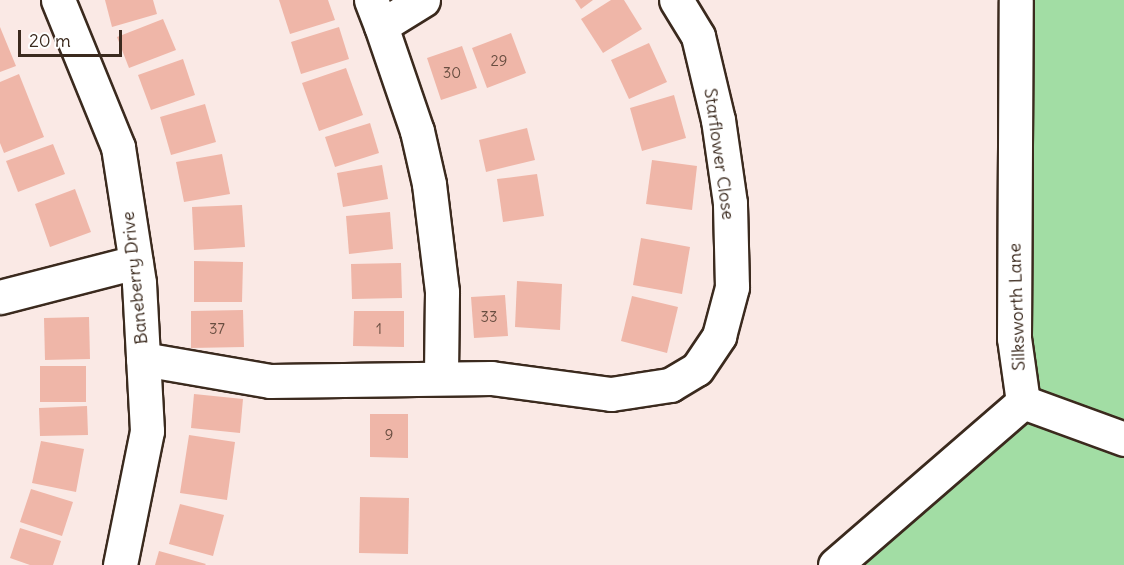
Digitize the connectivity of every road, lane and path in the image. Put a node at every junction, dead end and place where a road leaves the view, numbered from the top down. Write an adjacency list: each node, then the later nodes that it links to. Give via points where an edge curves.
1 (58, 0): 6 (street, Baneberry Drive, via 118,147)
2 (423, 0): 5 (street)
3 (676, 0): 9 (street, Starflower Close, via 698,36 718,120 730,203 732,287 719,336 697,369 670,385 611,394 491,378)
4 (1016, 0): 10 (street, Silksworth Lane, via 1014,338)
5 (376, 13): 9 (street, via 417,131 429,184 442,292)
6 (136, 262): 7 (street); 8 (street, Baneberry Drive)
7 (0, 297)
8 (143, 359): 9 (street, Starflower Close, via 270,381); 12 (street, Baneberry Drive, via 147,430)
9 (441, 377)
10 (1023, 402): 11 (street); 13 (street)
11 (1124, 439)
12 (120, 565)
13 (835, 565)

